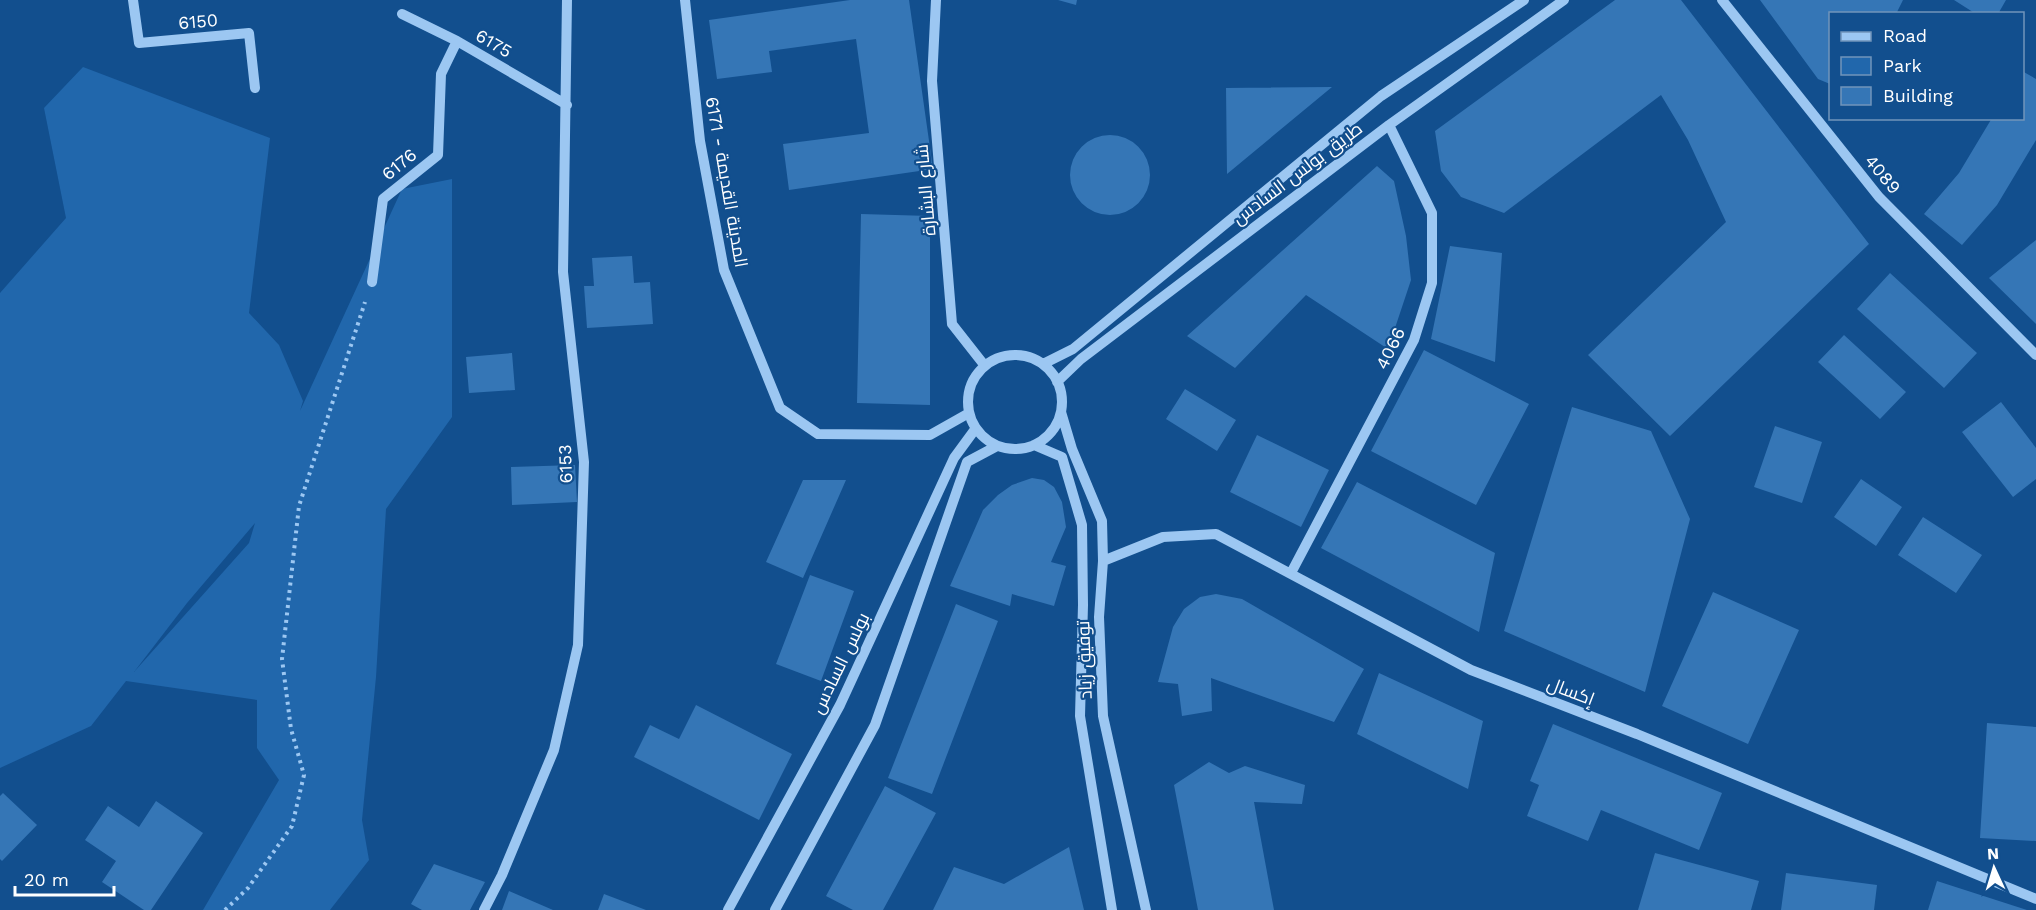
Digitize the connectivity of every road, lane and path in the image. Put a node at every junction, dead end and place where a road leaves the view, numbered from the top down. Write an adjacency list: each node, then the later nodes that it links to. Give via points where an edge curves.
1 (133, 0): 10 (street, 6150, via 139,44 249,33)
2 (567, 0): 11 (street, 6153)
3 (685, 0): 19 (street, المدينة القديمة - 6171, via 700,141 723,270 780,408 818,434 930,435)
4 (936, 0): 16 (street, شارع البشارة, via 932,81 952,324)
5 (1524, 0): 15 (street, طريق بولس السادس, via 1381,96 1073,349)
6 (1564, 0): 12 (street, طريق بولس السادس)
7 (1722, 0): 14 (street, 4089, via 1879,197)
8 (402, 14): 9 (street, 6175)
9 (457, 41): 11 (street, 6175); 13 (street, 6176, via 441,74 438,155 382,199)
10 (255, 88)
11 (567, 105): 27 (street, 6153, via 563,273 584,462 578,645 554,750)
12 (1389, 125): 17 (street, طريق بولس السادس, via 1081,359); 24 (street, 4066, via 1432,213 1432,283 1414,340)
13 (372, 282): 26 (path, via 299,507 282,659 291,729 304,775 292,826 248,888)
14 (2036, 355)
15 (1043, 364): 16 (street, via 1014,355); 17 (street)
16 (985, 366): 19 (street, via 970,387)
17 (1058, 382): 18 (street)
18 (1061, 412): 21 (street, via 1052,432); 23 (street, توفيق زياد, via 1102,521)
19 (969, 413): 20 (street)
20 (976, 428): 22 (street); 28 (street, بولس السادس, via 954,459 840,705)
21 (1034, 445): 22 (street, via 1022,449); 30 (street, توفيق زياد, via 1062,457 1082,525 1080,716)
22 (997, 446): 29 (street, via 967,462 875,725)
23 (1103, 561): 24 (street, إكسال, via 1163,537 1216,534); 31 (street, توفيق زياد, via 1099,618 1103,716)
24 (1291, 573): 25 (street, إكسال, via 1471,670)
25 (2036, 898)
26 (225, 910)
27 (484, 910)
28 (728, 910)
29 (775, 910)
30 (1112, 910)
31 (1146, 910)

